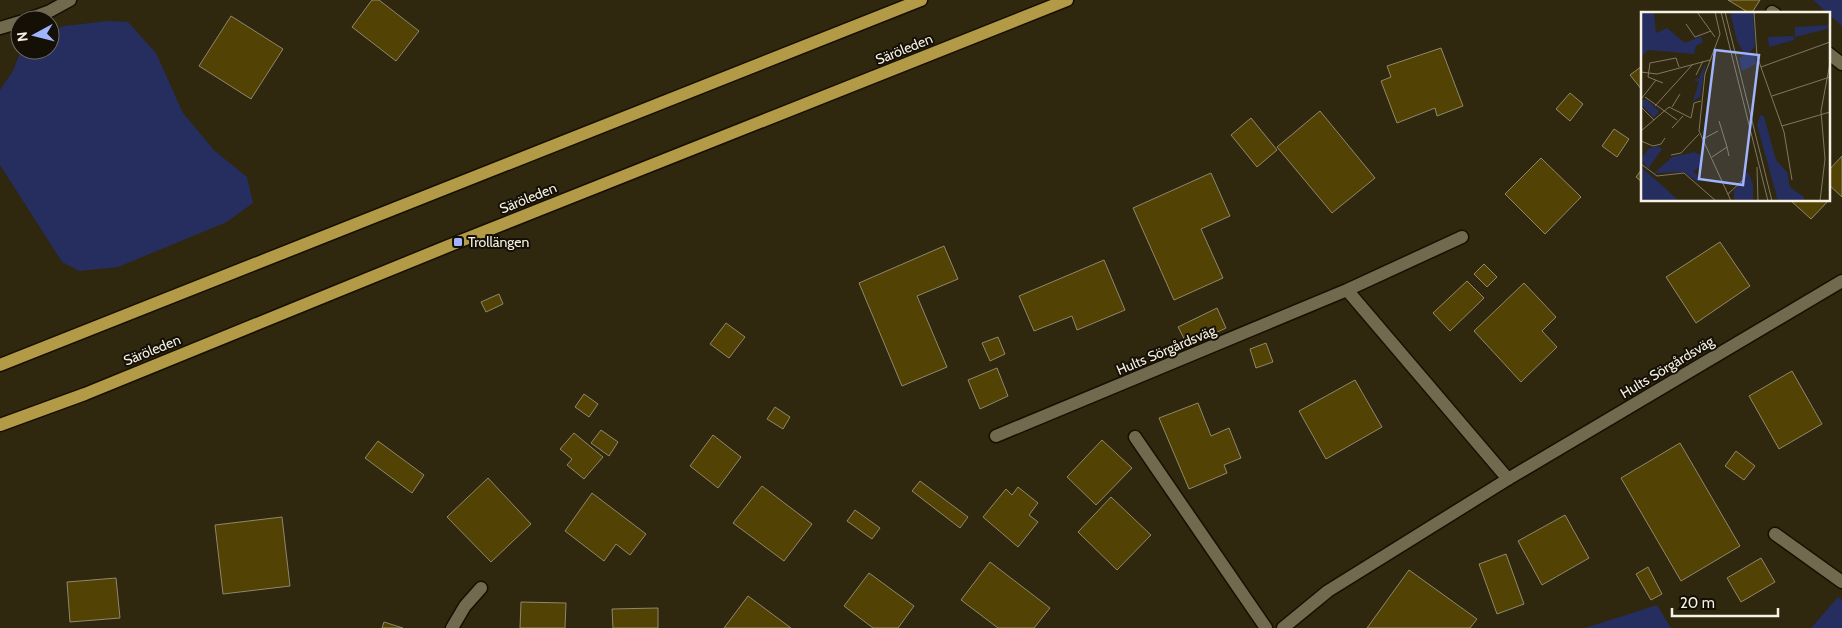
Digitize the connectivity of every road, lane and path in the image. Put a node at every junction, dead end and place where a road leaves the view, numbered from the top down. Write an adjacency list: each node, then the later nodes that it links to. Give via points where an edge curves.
1 (70, 0): 4 (street)
2 (921, 0): 10 (main road)
3 (1067, 0): 11 (main road, Säröleden, via 85,394)
4 (52, 10)
5 (1830, 55): 6 (street)
6 (1842, 64)
7 (1462, 237): 9 (street, Hults Sörgårdsväg)
8 (1842, 281): 14 (street, Hults Sörgårdsväg)
9 (1346, 290): 12 (street, Hults Sörgårdsväg); 14 (street)
10 (0, 365)
11 (0, 425)
12 (996, 436)
13 (1135, 437): 19 (street)
14 (1508, 479): 20 (street, Hults Sörgårdsväg, via 1328,591)
15 (1775, 534): 16 (street)
16 (1842, 582)
17 (481, 588): 18 (street)
18 (452, 628)
19 (1266, 628)
20 (1283, 628)

